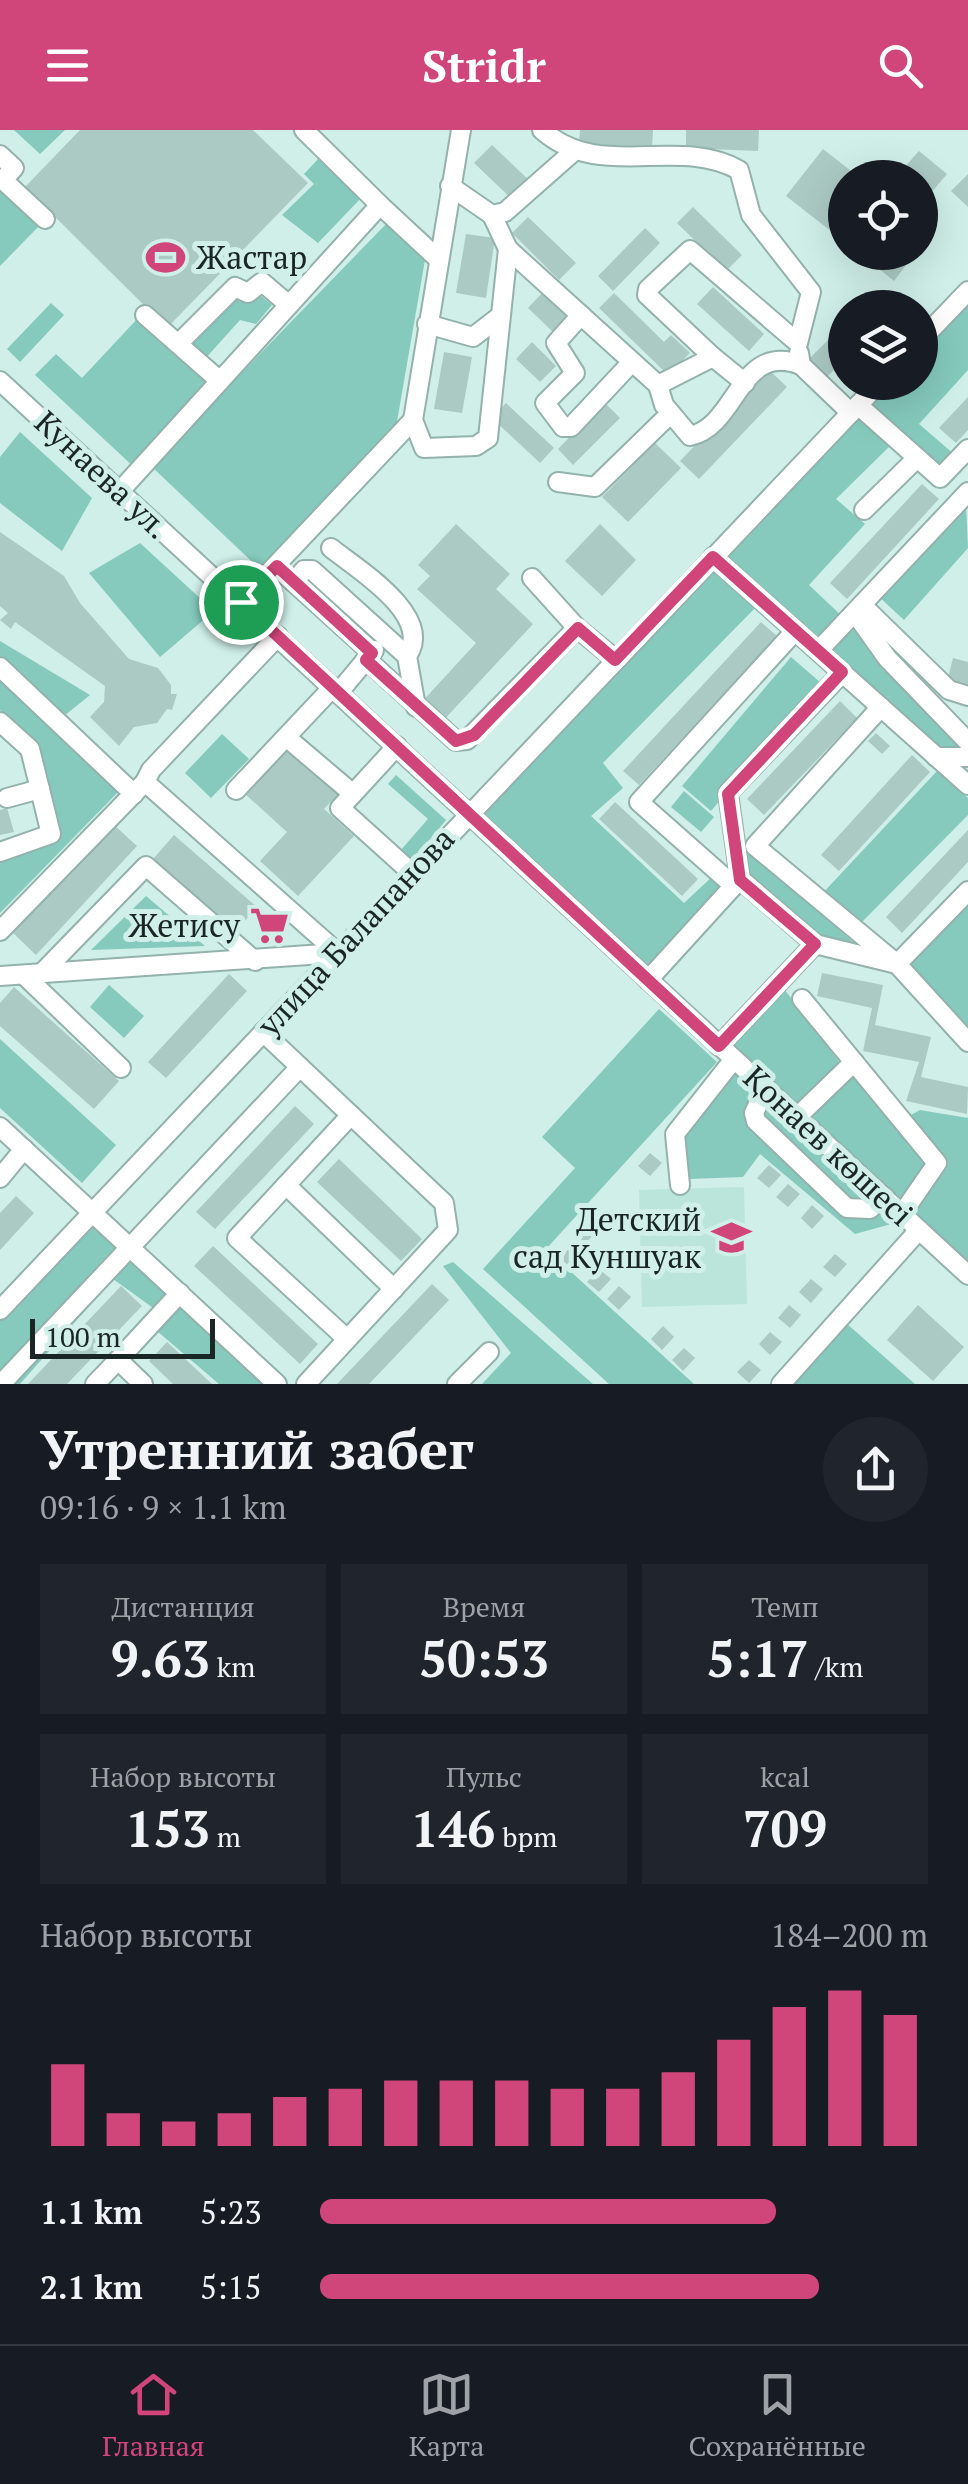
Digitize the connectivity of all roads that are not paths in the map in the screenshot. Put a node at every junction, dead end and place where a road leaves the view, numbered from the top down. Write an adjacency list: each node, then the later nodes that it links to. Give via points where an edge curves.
1 (304, 130): 7 (street)
2 (542, 130): 4 (street)
3 (465, 132): 6 (street)
4 (573, 152): 8 (street, via 520,201); 19 (street, via 724,162 739,170 751,215 811,292)
5 (0, 155): 9 (street, via 14,168 3,180)
6 (450, 186): 8 (street); 11 (street)
7 (380, 205): 11 (street); 13 (street)
8 (492, 215): 10 (street)
9 (46, 219)
10 (508, 248): 15 (street); 16 (street)
11 (437, 258): 18 (street)
12 (968, 290): 17 (street)
13 (289, 305): 20 (street, via 262,282 248,293 235,287); 25 (street)
14 (144, 315): 20 (street)
15 (581, 315): 22 (street); 22 (street, via 556,343 575,373 545,403 563,427)
16 (499, 317): 18 (street, via 473,336); 31 (street, via 484,444 424,448)
17 (938, 322)
18 (427, 324): 31 (street)
19 (798, 343): 21 (street, via 694,249 646,292); 23 (street)
20 (178, 344): 25 (street)
21 (714, 356): 26 (street); 27 (street)
22 (632, 362): 26 (street)
23 (801, 365): 27 (street, via 781,357 767,361); 29 (street)
24 (0, 381): 36 (street, Кунаева ул.)
25 (220, 381): 36 (street)
26 (658, 384): 30 (street)
27 (745, 384): 30 (street, via 697,435 684,434)
28 (863, 400): 29 (street, улица Балапанова)
29 (854, 409): 33 (street); 40 (street, улица Балапанова)
30 (670, 414): 35 (street, via 595,486)
31 (413, 420): 41 (street)
32 (968, 449): 34 (street)
33 (918, 458): 34 (street, via 940,478); 38 (street)
34 (947, 471): 37 (street)
35 (558, 482)
36 (120, 491): 44 (street, Кунаева ул.)
37 (968, 491): 45 (street)
38 (864, 510)
39 (331, 548): 52 (street, via 396,600 414,642)
40 (713, 557): 47 (street); 53 (street, улица Балапанова)
41 (277, 566): 43 (street); 44 (street)
42 (532, 578): 46 (street)
43 (294, 582): 49 (street, via 312,570); 51 (street)
44 (241, 602): 48 (street, Кунаева ул.)
45 (859, 609): 50 (street); 57 (street, via 949,690); 62 (street, via 888,658)
46 (578, 628): 53 (street); 58 (street, via 467,740 456,741)
47 (796, 630): 50 (street); 75 (street, via 639,802)
48 (278, 636): 56 (street, Кунаева ул.); 67 (street)
49 (385, 637): 51 (street); 52 (street)
50 (818, 650): 55 (street)
51 (369, 656): 56 (street); 58 (street)
52 (408, 656): 58 (street)
53 (615, 660): 72 (street, улица Балапанова)
54 (0, 667): 67 (street)
55 (842, 672): 59 (street); 75 (street, via 728,794)
56 (336, 689): 61 (street); 63 (street, Кунаева ул.)
57 (968, 696)
58 (416, 706)
59 (881, 707): 64 (street); 81 (street, via 755,846)
60 (0, 722): 68 (street, via 30,749)
61 (286, 737): 69 (street); 70 (street)
62 (968, 742)
63 (397, 746): 70 (street); 72 (street, Кунаева ул.)
64 (936, 757): 65 (street); 66 (street)
65 (968, 757)
66 (968, 786)
67 (139, 788): 77 (street); 79 (street)
68 (40, 789): 71 (street); 73 (street, via 51,834)
69 (236, 790)
70 (352, 793): 74 (street, via 340,808)
71 (7, 798)
72 (468, 813): 74 (street, улица Балапанова); 84 (street, Қонаев көшесі)
73 (0, 852)
74 (412, 873): 79 (street, улица Балапанова)
75 (737, 883): 78 (street); 84 (street)
76 (968, 891): 81 (street)
77 (0, 932)
78 (815, 944): 81 (street); 88 (street)
79 (338, 953): 80 (street); 86 (street, улица Балапанова)
80 (255, 961): 82 (street); 82 (street, via 146,866)
81 (896, 964): 87 (street)
82 (33, 974): 83 (street); 92 (street)
83 (0, 976)
84 (648, 980): 88 (street, Қонаев көшесі)
85 (802, 999): 90 (street)
86 (263, 1032): 91 (street); 102 (street, улица Балапанова)
87 (968, 1042)
88 (719, 1046): 89 (street, Қонаев көшесі)
89 (734, 1059): 93 (street, Қонаев көшесі); 100 (street, via 675,1134)
90 (854, 1062): 95 (street); 103 (street, via 937,1163)
91 (300, 1067): 94 (street); 105 (street)
92 (121, 1068)
93 (766, 1087): 95 (street, Қонаев көшесі); 101 (street, via 756,1120 847,1208 870,1209)
94 (350, 1115): 99 (street); 107 (street, via 444,1203 448,1230)
95 (796, 1116): 101 (street, Қонаев көшесі)
96 (0, 1127): 97 (street)
97 (24, 1149): 98 (street); 102 (street)
98 (0, 1178)
99 (286, 1185): 107 (street); 110 (street, via 237,1238)
100 (680, 1185)
101 (883, 1196): 103 (street, Қонаев көшесі)
102 (92, 1210): 105 (street); 109 (street, улица Балапанова)
103 (902, 1214): 104 (street, Қонаев көшесі)
104 (918, 1230): 106 (street, Қонаев көшесі); 119 (street)
105 (131, 1247): 108 (street); 113 (street)
106 (968, 1275)
107 (394, 1288): 110 (street)
108 (180, 1293): 112 (street); 116 (street)
109 (0, 1310)
110 (347, 1339): 117 (street)
111 (488, 1352): 118 (street)
112 (118, 1360): 114 (street); 115 (street)
113 (0, 1384)
114 (95, 1384)
115 (143, 1384)
116 (277, 1384)
117 (306, 1384)
118 (457, 1384)
119 (781, 1384)

